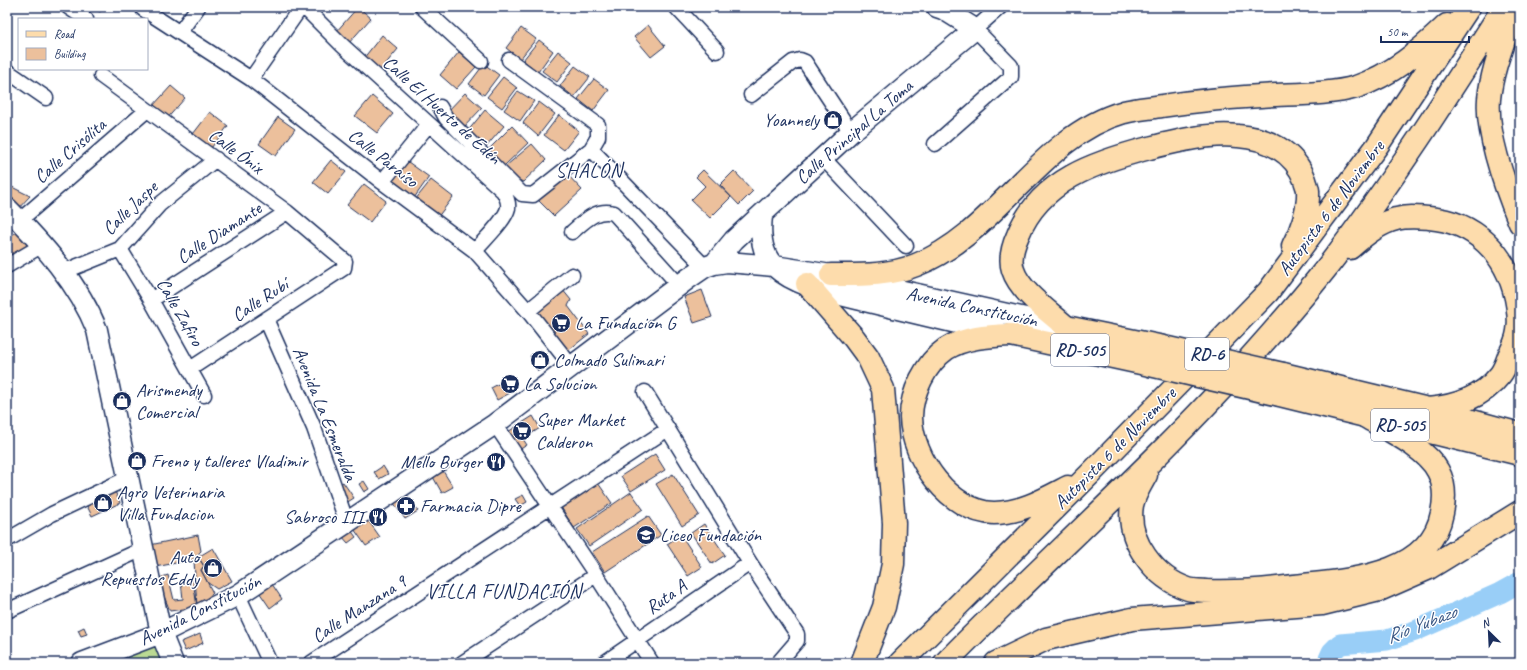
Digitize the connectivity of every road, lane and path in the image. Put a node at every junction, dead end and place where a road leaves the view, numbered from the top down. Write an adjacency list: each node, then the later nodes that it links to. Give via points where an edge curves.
1 (68, 7): 14 (street)
2 (198, 7): 16 (street)
3 (301, 7): 22 (street)
4 (304, 7): 27 (street, Calle El Huerto de Edén)
5 (422, 7): 19 (street)
6 (676, 7): 17 (street)
7 (937, 7): 15 (main road)
8 (1000, 7): 15 (street, Calle Principal La Toma)
9 (1464, 7): 50 (main road, via 1427,44 1393,70 1354,87 1309,93 1212,98 1124,112 1083,129 1044,160 965,236 937,254 916,265 895,271)
10 (1469, 7): 53 (main road, Autopista 6 de Noviembre / RD-6, via 1377,146)
11 (1504, 7): 47 (main road, Autopista 6 de Noviembre / RD-6, via 1428,125)
12 (1515, 7): 37 (main road, via 1489,99 1491,126 1499,164)
13 (143, 9): 16 (street, Calle Paraíso)
14 (84, 18)
15 (975, 29): 28 (main road, Calle Principal La Toma); 29 (street, via 1011,66 1011,77)
16 (180, 32): 22 (street, Calle Paraíso)
17 (717, 51)
18 (509, 60): 30 (street, via 598,125 598,137)
19 (481, 61)
20 (7, 71): 24 (street)
21 (101, 76): 26 (street, Calle Ónix)
22 (251, 79): 33 (street, Calle Paraíso)
23 (751, 96): 28 (street, via 793,62 800,60 805,62)
24 (46, 98)
25 (440, 106): 30 (street, via 446,118 522,194 533,195)
26 (146, 110): 32 (street, Calle Ónix); 35 (street, Calle Crisólita)
27 (429, 124): 33 (street); 42 (street, Calle El Huerto de Edén, via 503,190 507,198 508,208 504,216)
28 (851, 132): 31 (main road, Calle Principal La Toma)
29 (935, 144)
30 (591, 149): 45 (street)
31 (822, 158): 36 (main road, Calle Principal La Toma); 40 (street)
32 (216, 159): 34 (street, Calle Ónix); 41 (street, Calle Jaspe, via 159,205)
33 (382, 182): 42 (street, Calle Paraíso)
34 (287, 212): 43 (street, Calle Ónix); 54 (street, Calle Diamante)
35 (13, 215): 39 (main road)
36 (762, 216): 45 (main road, Calle Principal La Toma); 46 (main road, via 762,240)
37 (1520, 223)
38 (572, 232): 52 (street, via 592,215 606,211 614,213)
39 (41, 246): 44 (street); 48 (main road)
40 (906, 246)
41 (120, 249): 48 (street, Calle Jaspe); 54 (street, Calle Zafiro)
42 (475, 251): 55 (street, Calle Paraíso)
43 (345, 260): 56 (street, Calle Rubí, via 344,268)
44 (7, 266)
45 (709, 266): 46 (main road, Avenida Constitución / RD-505, via 727,262); 52 (main road, Avenida Constitución)
46 (774, 266): 50 (main road, Avenida Constitución / RD-505); 51 (main road, Avenida Constitución / RD-505, via 788,277)
47 (1328, 267): 64 (main road, via 1380,225 1410,216 1458,224 1480,237 1498,256 1512,279 1519,312 1519,330 1501,375 1466,402); 70 (main road, Autopista 6 de Noviembre / RD-6, via 1255,353)
48 (63, 272): 72 (main road, via 92,317 97,330)
49 (572, 275): 55 (street)
50 (831, 275): 57 (main road, Avenida Constitución / RD-505)
51 (807, 284): 58 (main road, Avenida Constitución / RD-505, via 936,319); 92 (main road, via 868,357 883,389 894,523 893,564 884,607)
52 (679, 285): 60 (main road, Avenida Constitución)
53 (1268, 292): 57 (main road, via 1300,230 1306,211 1308,191 1302,173 1290,157 1276,145 1257,139 1238,136 1180,140 1124,154 1086,167 1051,191 1023,222 1012,253 1013,269 1017,279); 71 (main road, Autopista 6 de Noviembre / RD-6)
54 (151, 300): 61 (street, Calle Zafiro)
55 (528, 312): 60 (street, Calle Paraíso)
56 (266, 319): 61 (street, Calle Rubí); 75 (street, Avenida La Esmeralda, via 314,428)
57 (1066, 328): 59 (main road, Avenida Constitución / RD-505)
58 (1011, 335): 59 (main road, Avenida Constitución / RD-505); 71 (main road, via 986,336 946,349 932,362 921,381 914,398 911,417 914,433 932,474 955,498 973,509 993,513 1013,512 1029,506)
59 (1154, 355): 64 (main road, Avenida Constitución / RD-505, bridge, via 1283,374); 65 (main road, RD-505, bridge, via 1280,395)
60 (572, 367): 66 (main road, Avenida Constitución)
61 (190, 369): 63 (street, Calle Zafiro)
62 (645, 392): 67 (street)
63 (204, 395)
64 (1428, 409): 68 (main road, Avenida Constitución / RD-505)
65 (1366, 417): 69 (main road, RD-505); 70 (main road, via 1424,455 1438,470 1443,486 1444,504 1441,521 1426,545 1411,558 1364,578 1228,592 1189,590 1172,581 1145,557 1136,540 1131,520 1132,504)
66 (495, 424): 73 (street); 75 (main road, Avenida Constitución)
67 (668, 429): 73 (street, Calle Manzana 9); 78 (street)
68 (1520, 434)
69 (1520, 454)
70 (1152, 462): 94 (main road, Autopista 6 de Noviembre / RD-6)
71 (1090, 474): 93 (main road, Autopista 6 de Noviembre / RD-6)
72 (128, 478): 76 (street, via 52,514); 77 (main road)
73 (551, 506): 79 (street); 87 (street, Calle Manzana 9)
74 (1520, 512): 95 (main road, via 1427,569 1379,590 1322,604 1132,619 1046,640)
75 (347, 523): 80 (main road, Avenida Constitución)
76 (7, 540)
77 (143, 549): 81 (street); 82 (main road)
78 (750, 562): 83 (street, Ruta A); 91 (street, via 797,634 797,641)
79 (596, 575): 83 (street); 88 (street)
80 (238, 595): 82 (main road, Avenida Constitución); 86 (street)
81 (7, 611)
82 (161, 633): 84 (main road, Avenida Constitución); 85 (main road)
83 (637, 640): 89 (street, Ruta A); 90 (street)
84 (82, 663)
85 (173, 663)
86 (270, 663)
87 (311, 663)
88 (462, 663)
89 (604, 663)
90 (652, 663)
91 (778, 663)
92 (862, 663)
93 (900, 663)
94 (945, 663)
95 (996, 663)

